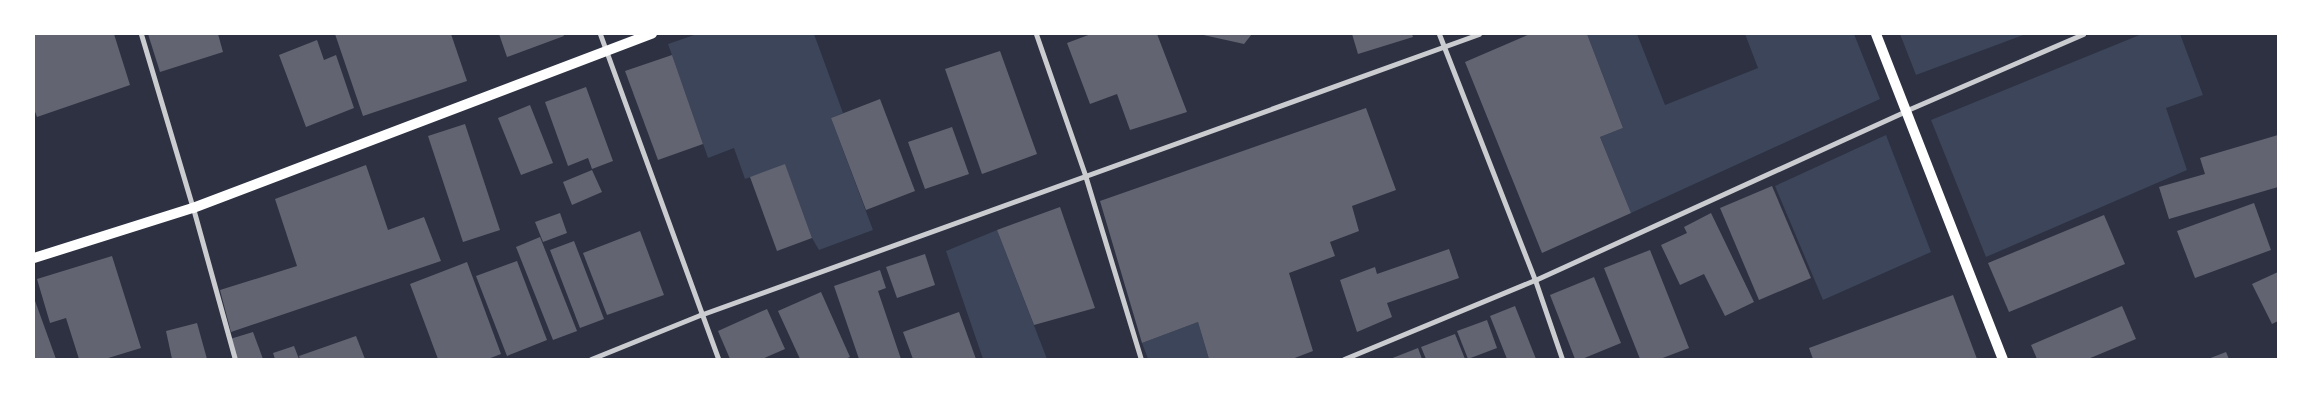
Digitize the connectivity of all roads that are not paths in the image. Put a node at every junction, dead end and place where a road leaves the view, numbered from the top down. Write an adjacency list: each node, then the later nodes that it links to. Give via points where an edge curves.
1 (141, 34): 13 (street)
2 (600, 34): 10 (street)
3 (652, 34): 10 (main road)
4 (1036, 34): 12 (street)
5 (1439, 34): 9 (street)
6 (1479, 34): 9 (street)
7 (1876, 34): 11 (main road)
8 (2083, 34): 11 (street)
9 (1444, 48): 12 (street); 15 (street)
10 (606, 50): 13 (main road); 16 (street)
11 (1905, 111): 15 (street); 23 (main road)
12 (1084, 175): 16 (street); 20 (street)
13 (193, 208): 14 (main road); 17 (street)
14 (34, 258)
15 (1535, 280): 21 (street); 22 (street)
16 (700, 316): 18 (street); 19 (street)
17 (235, 359)
18 (591, 359)
19 (718, 359)
20 (1141, 359)
21 (1344, 359)
22 (1562, 359)
23 (2003, 359)

